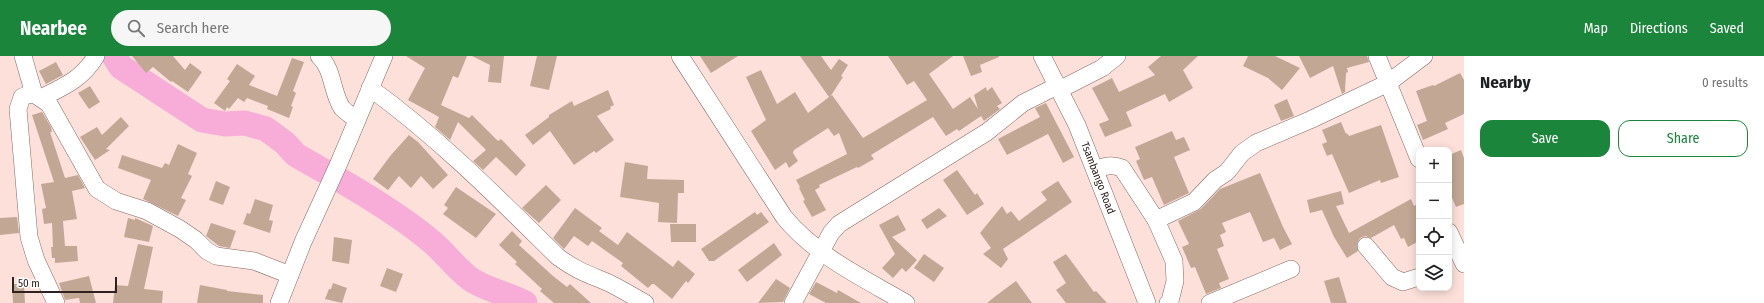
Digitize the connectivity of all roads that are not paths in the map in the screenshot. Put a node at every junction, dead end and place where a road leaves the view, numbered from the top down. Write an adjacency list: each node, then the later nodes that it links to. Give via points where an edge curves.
1 (23, 56): 13 (street)
2 (96, 56): 13 (street, via 78,78)
3 (319, 56): 14 (street, via 328,68 343,109)
4 (384, 56): 11 (street)
5 (680, 56): 20 (street, via 784,217)
6 (1042, 56): 12 (street, Tsambango Road)
7 (1117, 56): 12 (street, via 1102,68)
8 (1378, 56): 10 (street)
9 (1424, 56): 10 (street)
10 (1388, 82): 15 (street); 17 (street, via 1256,143 1242,153 1227,172 1215,180 1194,202)
11 (370, 88): 14 (street); 28 (street, via 437,141 563,260)
12 (1058, 88): 16 (street, Tsambango Road, via 1077,125); 20 (street, via 1024,103 987,132 839,224 830,233)
13 (38, 96): 23 (street, via 49,104 97,189 116,201 147,211 180,229 216,256 254,261); 26 (street, via 22,97 18,109 29,237 36,260)
14 (357, 120): 23 (street)
15 (1416, 151)
16 (1095, 170): 17 (street, via 1106,165 1122,168); 31 (street, Tsambango Road)
17 (1156, 220): 25 (street, via 1174,262 1175,281)
18 (1452, 242): 21 (street)
19 (1366, 246): 24 (street, via 1392,277 1403,282)
20 (820, 253): 29 (street); 30 (street)
21 (1458, 261)
22 (1291, 269): 32 (street)
23 (290, 275): 27 (street)
24 (1416, 278)
25 (1170, 302)
26 (56, 303)
27 (279, 303)
28 (645, 303)
29 (793, 303)
30 (906, 303)
31 (1147, 303)
32 (1210, 303)

